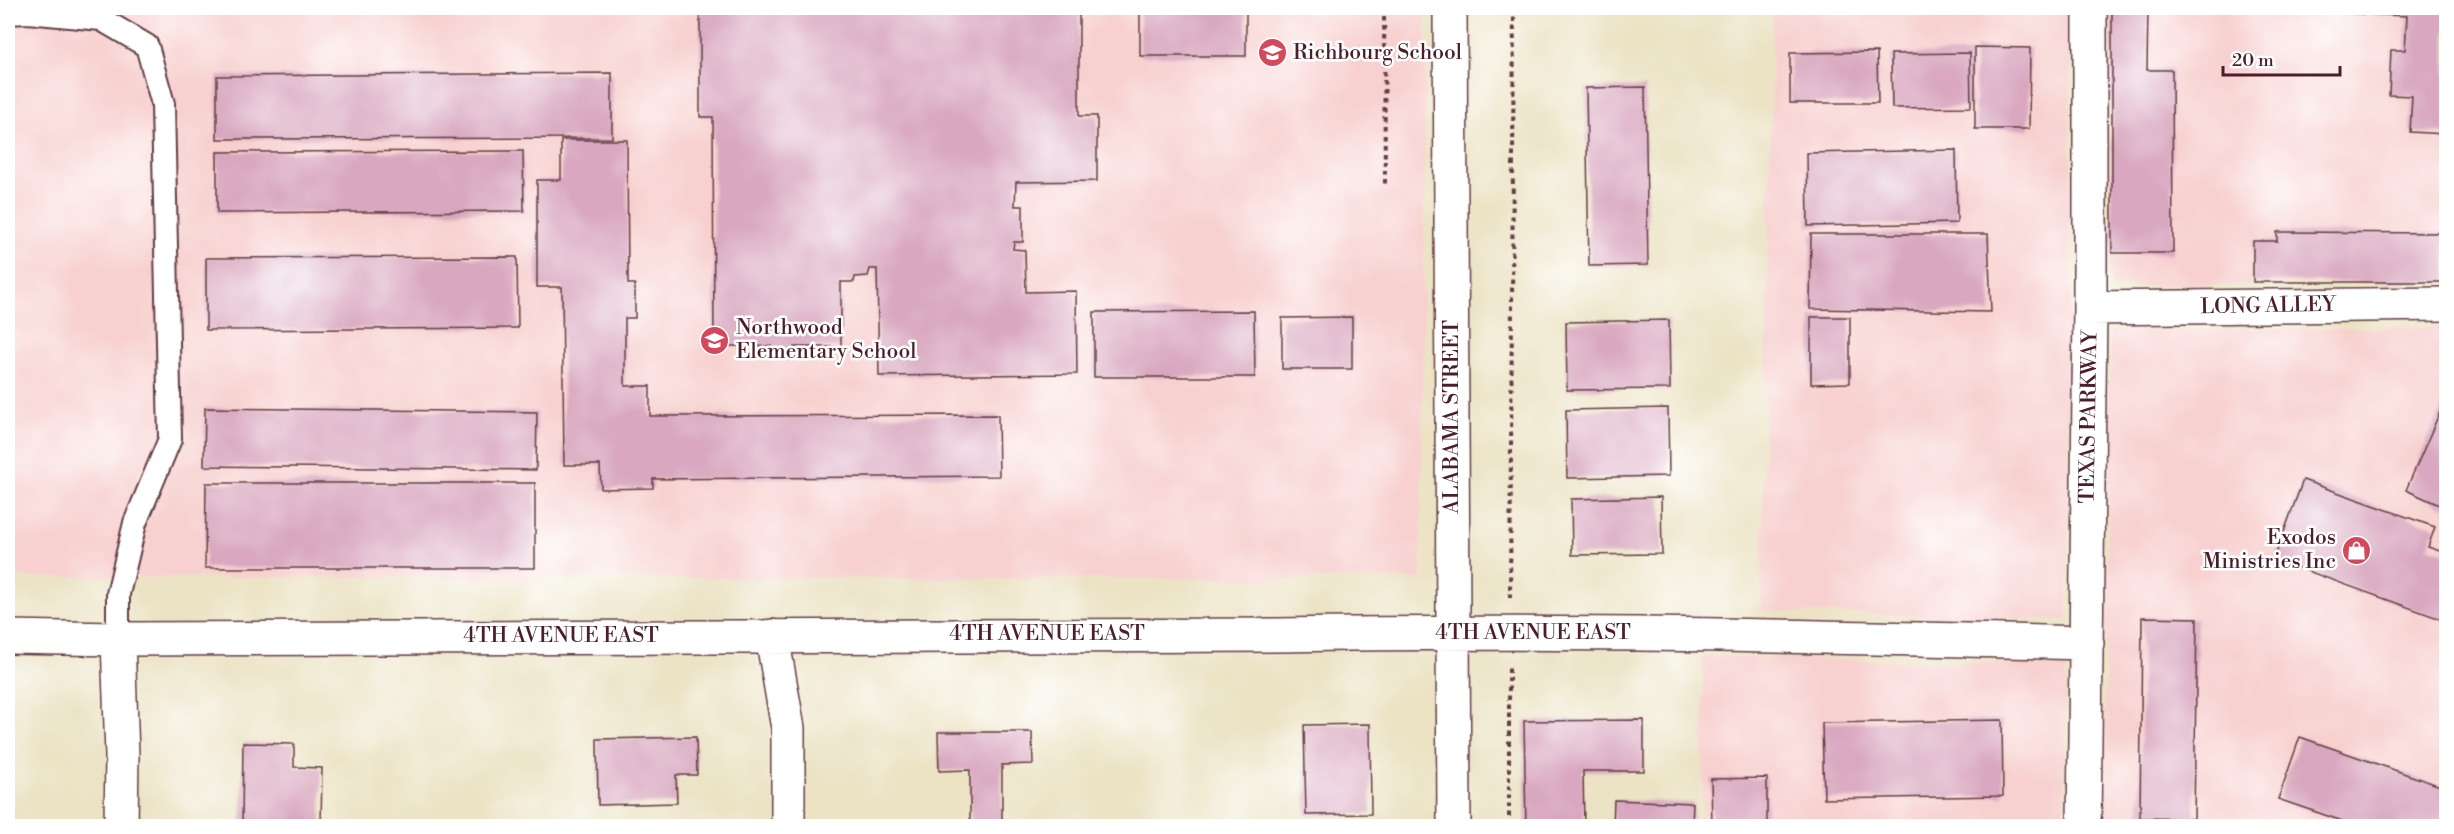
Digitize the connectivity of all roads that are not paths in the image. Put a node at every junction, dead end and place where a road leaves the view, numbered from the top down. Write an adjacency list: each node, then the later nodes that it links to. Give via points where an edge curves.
1 (1450, 8): 6 (street, ALABAMA STREET)
2 (2090, 8): 5 (street, TEXAS PARKWAY)
3 (8, 13): 9 (lane, via 101,20 147,46 163,104 170,439 135,523 118,594)
4 (2446, 304): 5 (street, LONG ALLEY)
5 (2090, 309): 10 (street, TEXAS PARKWAY)
6 (1453, 632): 7 (street, 4TH AVENUE EAST); 10 (street, 4TH AVENUE EAST, via 1776,634); 13 (street, ALABAMA STREET)
7 (772, 636): 9 (street, 4TH AVENUE EAST); 12 (street, via 788,728)
8 (8, 637): 9 (street, 4TH AVENUE EAST)
9 (118, 639): 11 (street)
10 (2087, 643): 14 (street, TEXAS PARKWAY)
11 (121, 826)
12 (788, 826)
13 (1454, 826)
14 (2084, 826)

